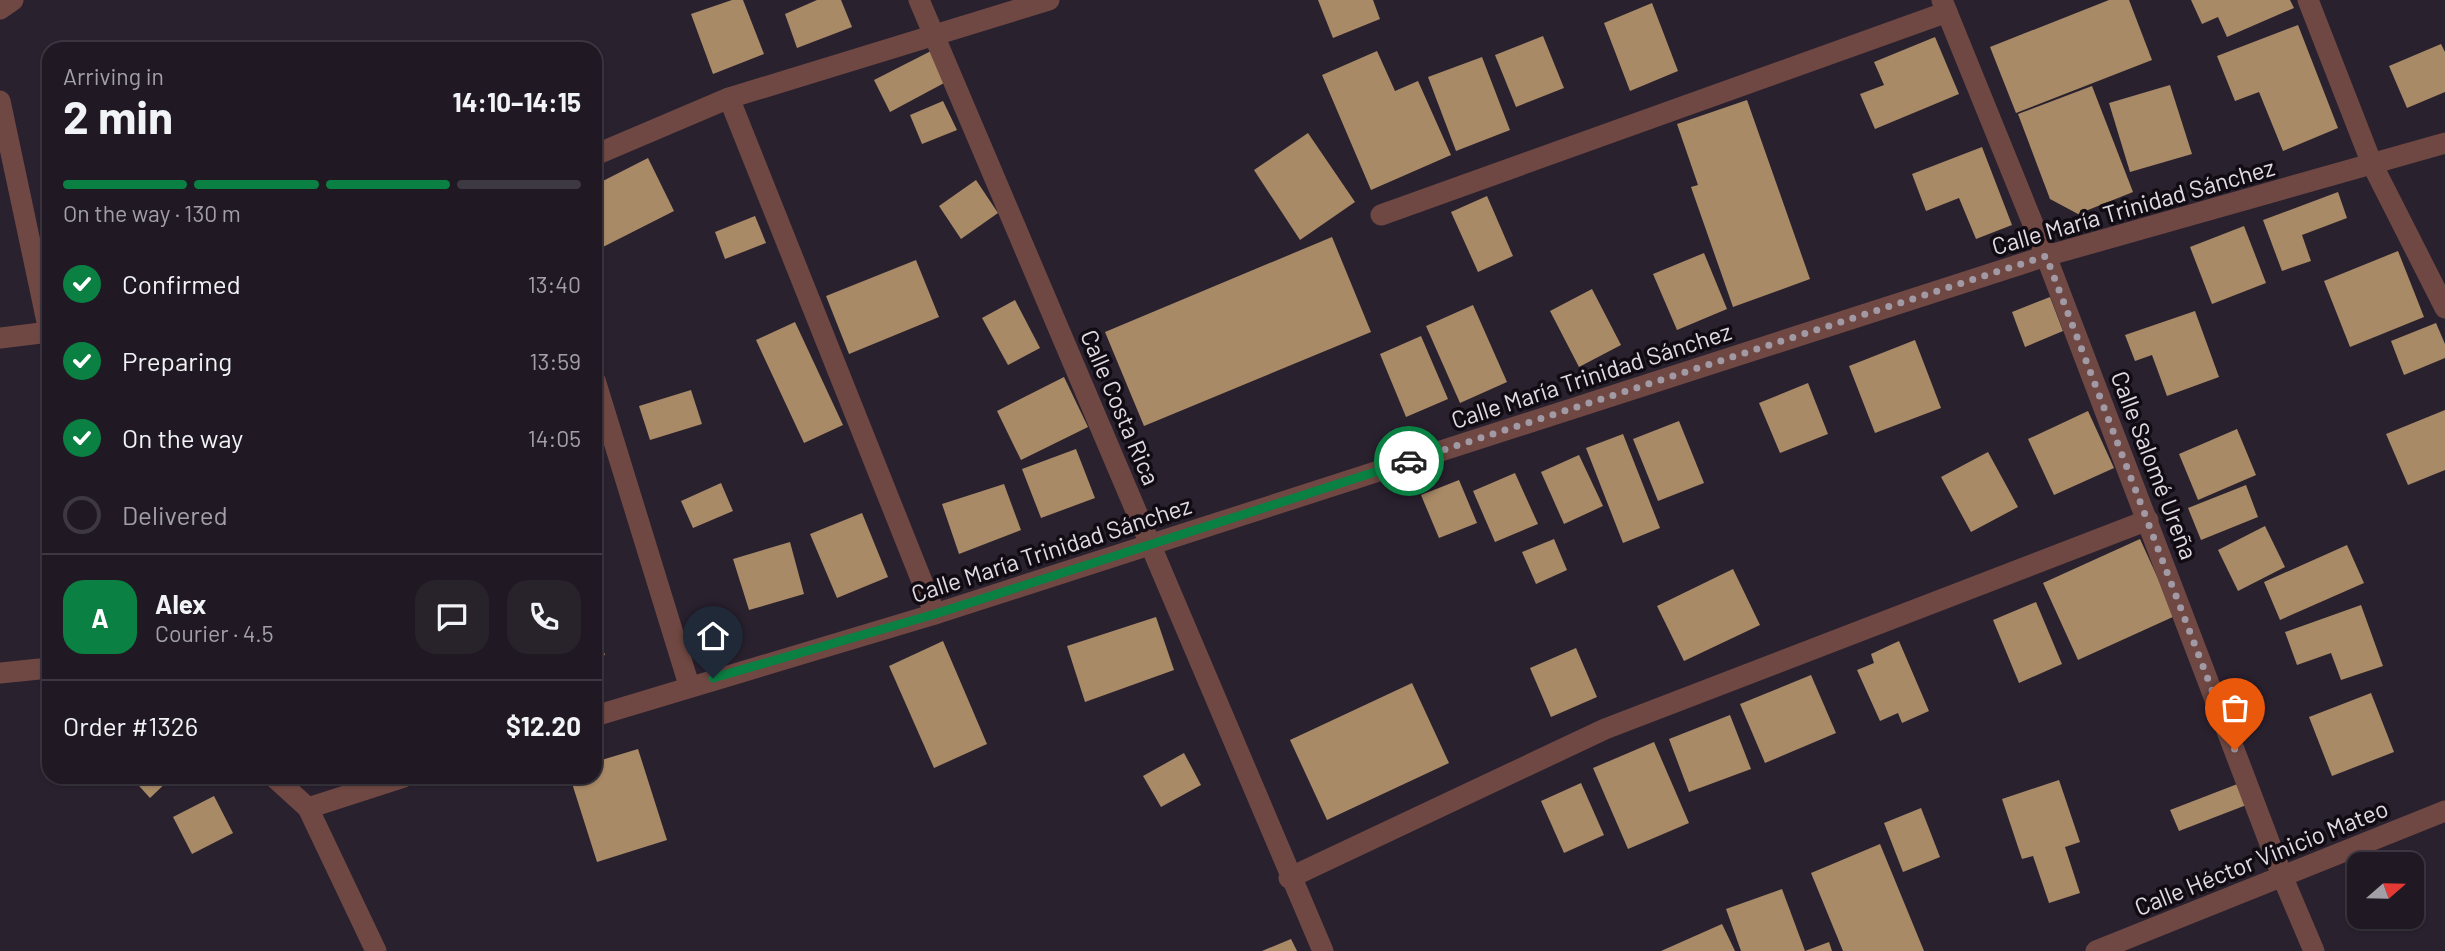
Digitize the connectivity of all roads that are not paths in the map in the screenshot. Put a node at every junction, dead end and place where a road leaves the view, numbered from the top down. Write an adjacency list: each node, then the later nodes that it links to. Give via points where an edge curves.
1 (13, 0): 6 (street)
2 (919, 0): 7 (street, Calle Costa Rica)
3 (1049, 0): 7 (street)
4 (2308, 0): 12 (street)
5 (1945, 6): 13 (street); 14 (street, Calle Salomé Ureña)
6 (0, 9)
7 (933, 34): 8 (street); 21 (street, Calle Costa Rica)
8 (729, 98): 11 (street); 22 (street)
9 (0, 101): 15 (street)
10 (2445, 143): 12 (street, Calle María Trinidad Sánchez)
11 (602, 152)
12 (2372, 164): 14 (street, Calle María Trinidad Sánchez); 16 (street)
13 (1381, 215)
14 (2046, 256): 20 (street, Calle Salomé Ureña); 21 (street, Calle María Trinidad Sánchez)
15 (42, 298)
16 (2445, 308)
17 (42, 332): 18 (street)
18 (0, 338)
19 (602, 403): 25 (street)
20 (2148, 520): 31 (street, via 1605,729); 32 (street, Calle Salomé Ureña)
21 (1151, 545): 22 (street, Calle María Trinidad Sánchez); 31 (street, Calle Costa Rica)
22 (935, 614): 25 (street, Calle María Trinidad Sánchez)
23 (42, 669): 24 (street)
24 (0, 673)
25 (689, 685): 26 (street, Calle María Trinidad Sánchez)
26 (602, 714)
27 (282, 784): 29 (street)
28 (382, 784): 29 (street)
29 (308, 808): 33 (street)
30 (2445, 811): 32 (street, Calle Héctor Vinicio Mateo)
31 (1289, 878): 34 (street, Calle Costa Rica)
32 (2283, 878): 35 (street, Calle Héctor Vinicio Mateo); 36 (street, Calle Salomé Ureña)
33 (376, 951)
34 (1323, 951)
35 (2096, 951)
36 (2314, 951)

